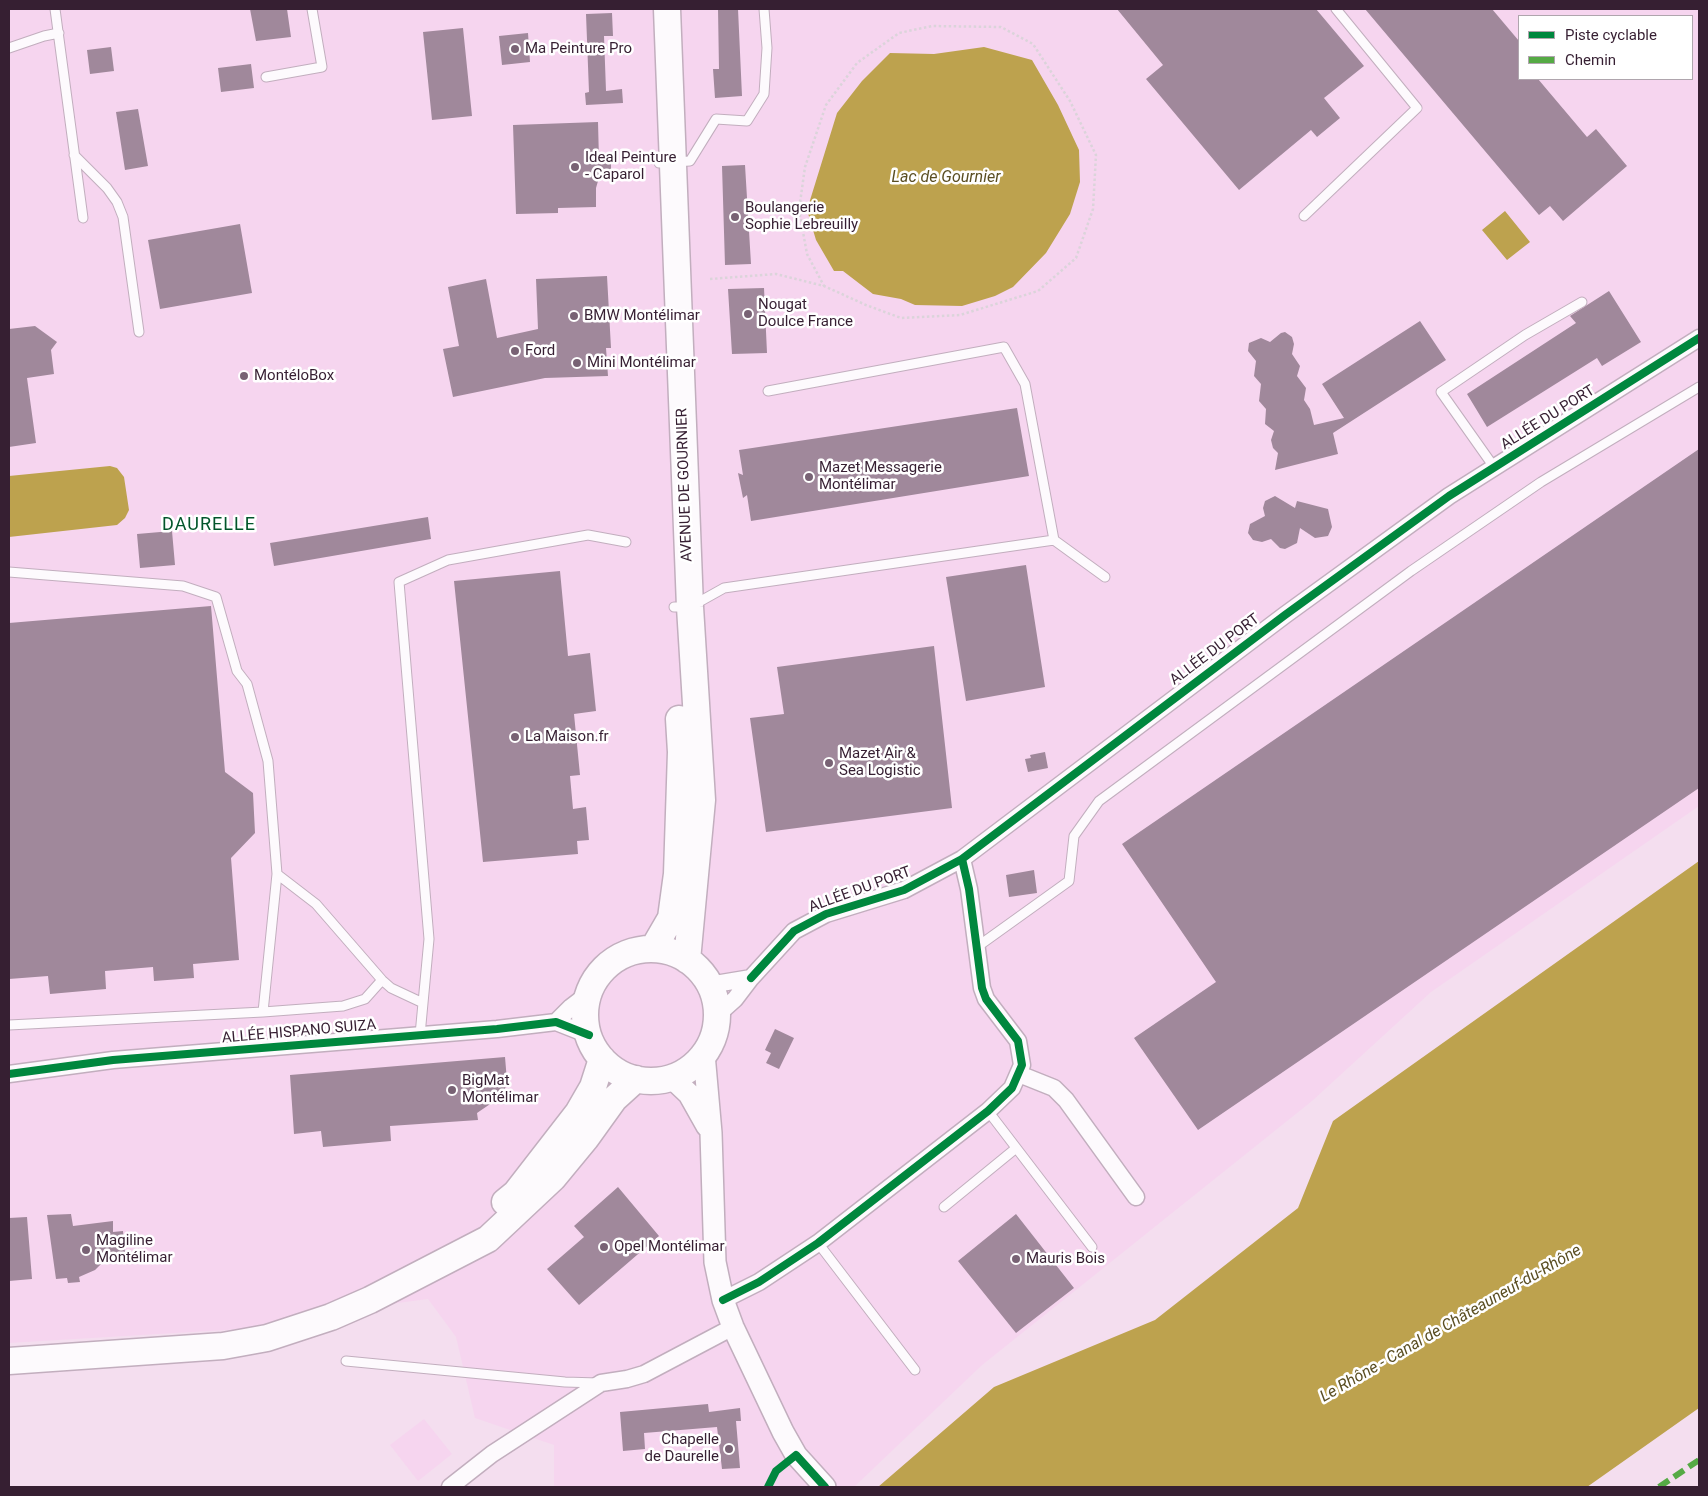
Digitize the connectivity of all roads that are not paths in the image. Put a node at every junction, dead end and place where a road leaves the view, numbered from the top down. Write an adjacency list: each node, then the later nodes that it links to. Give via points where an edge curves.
1 (54, 9): 7 (lane)
2 (312, 9): 9 (lane, via 322,66)
3 (652, 9): 11 (main road, AVENUE DE GOURNIER)
4 (667, 9): 11 (main road, AVENUE DE GOURNIER)
5 (764, 9): 11 (lane, via 767,48 764,94 747,121 716,119 690,161)
6 (1336, 9): 12 (lane, via 1417,108)
7 (59, 34): 8 (lane); 10 (lane)
8 (9, 48)
9 (266, 77)
10 (74, 156): 13 (lane); 15 (lane, via 107,188 123,217)
11 (666, 163): 24 (main road, AVENUE DE GOURNIER)
12 (1304, 216)
13 (83, 218)
14 (1582, 302): 19 (lane, via 1525,335 1440,392)
15 (139, 332)
16 (1699, 338): 19 (street, ALLÉE DU PORT)
17 (1699, 387): 27 (lane, via 1541,482 1099,801 1074,836 1069,881)
18 (768, 391): 20 (lane, via 1004,347 1025,384)
19 (1494, 468): 25 (street, ALLÉE DU PORT, via 1449,496 1285,615)
20 (1054, 540): 23 (lane); 24 (lane, via 724,588)
21 (626, 542): 34 (lane, via 588,535 448,560 398,582 430,939)
22 (9, 572): 26 (lane, via 183,586 216,597 238,671 247,684 268,761)
23 (1105, 577)
24 (682, 607): 28 (main road, AVENUE DE GOURNIER, via 679,845 671,918); 29 (main road, AVENUE DE GOURNIER, via 702,800)
25 (962, 859): 27 (street); 30 (street, ALLÉE DU PORT, via 894,894 826,914 794,931)
26 (277, 874): 31 (lane, via 316,904); 35 (lane)
27 (977, 947): 44 (street, via 986,999 1018,1041 1022,1065)
28 (653, 949): 29 (main road, via 677,954); 33 (main road, via 618,958 600,973)
29 (687, 960): 32 (main road)
30 (750, 978): 32 (street); 36 (street, ALLÉE DU PORT, via 735,999)
31 (382, 980): 34 (lane, via 391,988); 35 (lane, via 365,999 343,1006)
32 (709, 985): 36 (main road, via 715,1000)
33 (588, 994): 37 (street); 40 (main road, via 585,1018)
34 (423, 1003): 39 (lane)
35 (262, 1012): 38 (lane)
36 (716, 1016): 41 (main road, via 712,1038)
37 (556, 1022): 39 (street, ALLÉE HISPANO SUIZA); 40 (street, ALLÉE HISPANO SUIZA)
38 (9, 1025)
39 (420, 1035): 43 (street, ALLÉE HISPANO SUIZA, via 113,1060)
40 (588, 1035): 42 (main road)
41 (704, 1054): 45 (main road, via 693,1066); 48 (street)
42 (602, 1059): 46 (main road, via 612,1068); 54 (main road, via 592,1088 578,1113 516,1192 475,1228)
43 (9, 1074)
44 (1019, 1074): 47 (street, via 1012,1088); 50 (street, via 1054,1088 1066,1100)
45 (671, 1078): 46 (main road, via 656,1081); 48 (street, via 689,1094)
46 (636, 1079): 54 (main road, via 614,1099 553,1178 488,1239)
47 (988, 1111): 49 (lane); 52 (street)
48 (711, 1133): 55 (street, via 715,1262)
49 (1015, 1149): 51 (lane); 53 (lane)
50 (1136, 1197)
51 (944, 1207)
52 (818, 1242): 55 (street, via 760,1282); 59 (lane)
53 (1092, 1247)
54 (370, 1300): 57 (main road, via 267,1338 223,1346)
55 (723, 1300): 56 (street)
56 (733, 1327): 60 (street, via 644,1374); 62 (street, via 796,1455)
57 (9, 1361)
58 (346, 1361): 60 (lane)
59 (915, 1370)
60 (601, 1383): 61 (street, via 492,1454)
61 (450, 1487)
62 (825, 1487)

